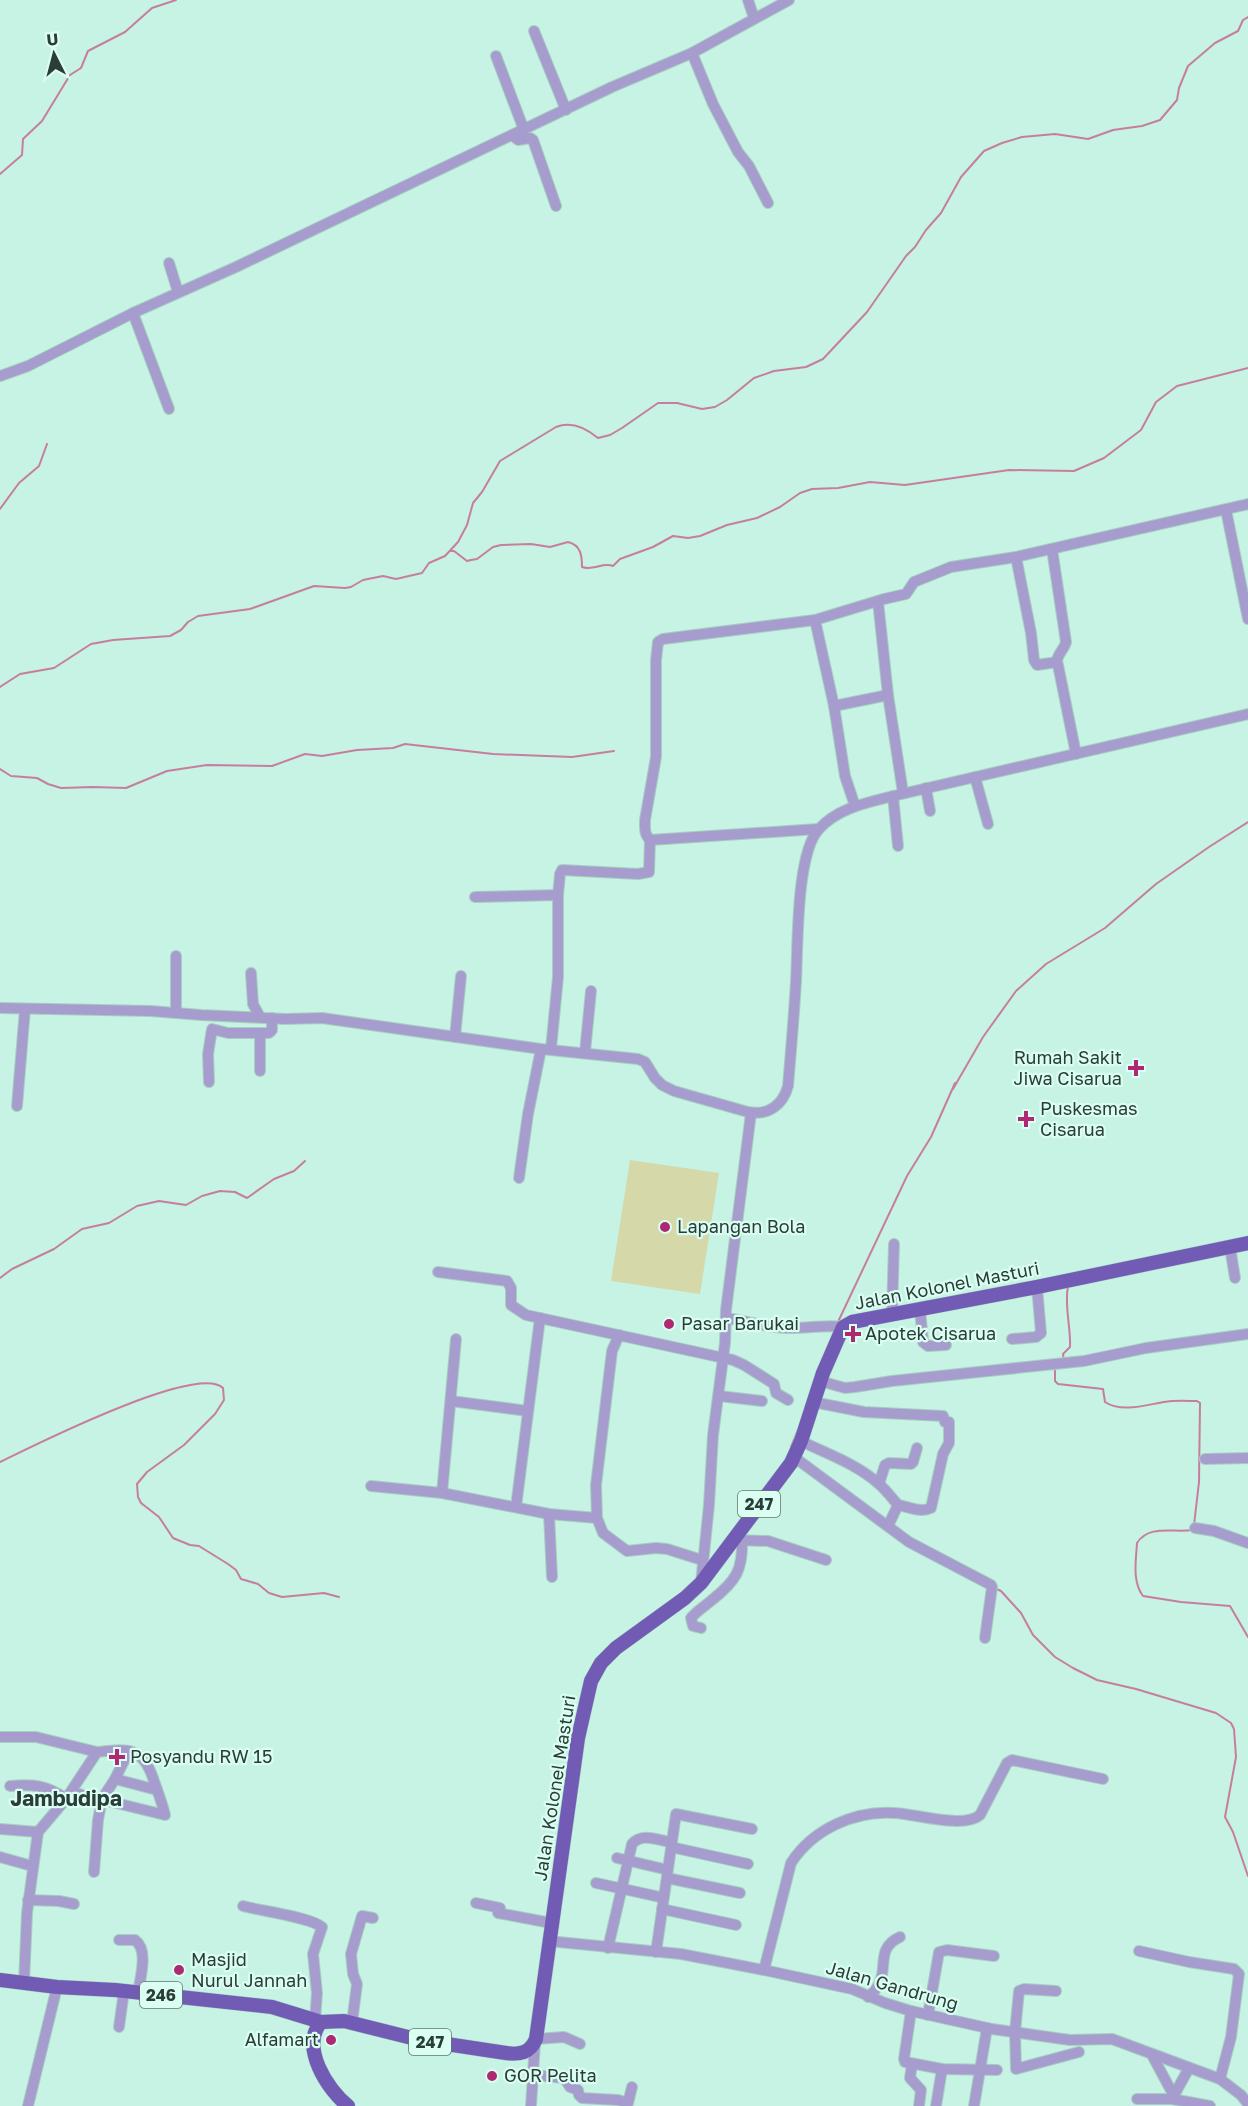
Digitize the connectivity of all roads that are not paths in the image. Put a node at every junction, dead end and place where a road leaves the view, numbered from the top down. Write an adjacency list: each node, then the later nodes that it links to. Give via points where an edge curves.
1 (748, 0): 3 (street)
2 (789, 0): 3 (street)
3 (754, 18): 5 (street)
4 (534, 31): 7 (street)
5 (692, 53): 7 (street); 10 (street, via 713,104)
6 (496, 56): 8 (street)
7 (566, 110): 8 (street)
8 (524, 130): 9 (street)
9 (512, 135): 11 (street, via 518,140 533,140); 13 (street)
10 (768, 203)
11 (556, 206)
12 (169, 263): 13 (street)
13 (178, 292): 14 (street)
14 (133, 313): 15 (street); 16 (street)
15 (0, 376)
16 (169, 409)
17 (1248, 504): 18 (street)
18 (1226, 510): 19 (street); 23 (street)
19 (1052, 549): 20 (street); 24 (street, via 1066,642)
20 (1016, 557): 21 (street, via 951,567 914,582 906,594); 24 (street, via 1034,660 1037,665)
21 (878, 601): 22 (street); 25 (street)
22 (815, 620): 26 (street); 36 (street, via 658,642 656,757 645,820)
23 (1248, 620)
24 (1057, 662): 28 (street)
25 (888, 695): 26 (street); 31 (street)
26 (834, 706): 32 (street, via 845,776)
27 (1248, 714): 28 (street)
28 (1076, 754): 29 (street)
29 (975, 777): 30 (street); 34 (street)
30 (926, 788): 31 (street); 33 (street)
31 (898, 794): 32 (street); 37 (street)
32 (855, 806): 35 (street, via 838,813)
33 (930, 811)
34 (988, 824)
35 (818, 829): 36 (street); 58 (street, via 806,854 799,909 788,1086 778,1105 759,1114)
36 (650, 840): 38 (street, via 649,872 562,870)
37 (898, 846)
38 (558, 895): 39 (street); 53 (street, via 558,977)
39 (475, 897)
40 (176, 956): 46 (street)
41 (251, 973): 48 (street, via 253,1004)
42 (461, 976): 52 (street)
43 (591, 991): 54 (street)
44 (0, 1008): 45 (street)
45 (25, 1009): 46 (street); 57 (street)
46 (176, 1013): 47 (street)
47 (201, 1015): 48 (street); 50 (street, via 202,1024)
48 (260, 1017): 49 (street)
49 (272, 1018): 51 (street, via 271,1032); 52 (street, via 322,1017)
50 (212, 1029): 51 (street); 56 (street)
51 (260, 1034): 55 (street)
52 (455, 1037): 53 (street)
53 (546, 1049): 54 (street); 59 (street, via 527,1124)
54 (585, 1052): 58 (street, via 642,1060 662,1085 674,1091)
55 (260, 1071)
56 (209, 1082)
57 (17, 1106)
58 (751, 1113): 69 (street)
59 (519, 1178)
60 (1248, 1243): 62 (main road, Jalan Kolonel Masturi)
61 (894, 1244): 67 (street)
62 (1230, 1247): 64 (street); 65 (main road, Jalan Kolonel Masturi)
63 (438, 1272): 68 (street, via 507,1281 511,1305)
64 (1235, 1278)
65 (1037, 1287): 66 (main road, Jalan Kolonel Masturi); 74 (street, via 1041,1332 1036,1337)
66 (920, 1309): 67 (main road, Jalan Kolonel Masturi); 75 (street, via 923,1342 928,1346)
67 (892, 1314): 70 (main road, Jalan Kolonel Masturi)
68 (540, 1318): 72 (street); 83 (street)
69 (726, 1318): 70 (street, via 784,1328); 76 (street)
70 (839, 1326): 77 (main road, Jalan Kolonel Masturi / 247)
71 (1248, 1334): 77 (street, via 1084,1361 845,1388)
72 (619, 1335): 76 (street); 95 (street, via 612,1351)
73 (456, 1339): 80 (street)
74 (1012, 1339)
75 (946, 1345)
76 (723, 1358): 78 (street); 79 (street, via 744,1365 774,1384 776,1393)
77 (820, 1381): 82 (main road, Jalan Kolonel Masturi / 247)
78 (719, 1396): 81 (street); 100 (street)
79 (788, 1400)
80 (450, 1401): 83 (street); 91 (street)
81 (762, 1401)
82 (813, 1402): 84 (main road, Jalan Kolonel Masturi / 247); 92 (street, via 864,1412 944,1417 949,1422 949,1443 931,1508 919,1510)
83 (528, 1411): 93 (street)
84 (801, 1441): 86 (main road, Jalan Kolonel Masturi / 247); 89 (street, via 846,1462)
85 (917, 1448): 89 (street, via 911,1464 885,1465)
86 (794, 1457): 96 (street); 98 (main road, Jalan Kolonel Masturi / 247)
87 (1248, 1458): 88 (street)
88 (1205, 1459)
89 (879, 1484): 92 (street)
90 (371, 1486): 91 (street)
91 (442, 1493): 93 (street)
92 (898, 1505): 96 (street)
93 (516, 1507): 94 (street)
94 (549, 1514): 95 (street); 102 (street)
95 (597, 1518): 100 (street, via 603,1533 627,1551 667,1549)
96 (888, 1526): 105 (street, via 915,1546 992,1586)
97 (1195, 1528): 99 (street)
98 (737, 1540): 101 (street, via 768,1541); 103 (main road, Jalan Kolonel Masturi / 247); 104 (street, via 743,1556 738,1574 690,1618 693,1626)
99 (1248, 1543)
100 (702, 1560): 103 (street)
101 (826, 1560)
102 (552, 1577)
103 (700, 1583): 135 (main road, Jalan Kolonel Masturi / 247, via 616,1648 591,1681 578,1738)
104 (702, 1628)
105 (985, 1638)
106 (0, 1737): 108 (street, via 36,1737)
107 (129, 1751): 108 (street); 109 (street); 112 (street, via 146,1761)
108 (97, 1752): 113 (street)
109 (115, 1779): 112 (street); 114 (street)
110 (1103, 1779): 144 (street, via 1012,1760 974,1820 893,1812 828,1826 791,1863)
111 (10, 1786): 113 (street, via 31,1784)
112 (157, 1790): 114 (street, via 164,1815)
113 (69, 1795): 114 (street); 117 (street)
114 (102, 1799): 123 (street)
115 (752, 1829): 118 (street, via 676,1814)
116 (0, 1830): 117 (street)
117 (38, 1832): 122 (street)
118 (670, 1844): 120 (street, via 638,1838); 121 (street); 124 (street)
119 (0, 1857): 122 (street)
120 (622, 1859): 124 (street); 126 (street)
121 (748, 1864)
122 (32, 1866): 129 (street)
123 (94, 1872)
124 (665, 1874): 127 (street); 133 (street)
125 (596, 1883): 126 (street)
126 (621, 1888): 128 (street); 140 (street)
127 (740, 1893)
128 (660, 1897)
129 (28, 1900): 131 (street); 146 (street)
130 (476, 1903): 135 (street, via 500,1908 498,1913)
131 (74, 1904)
132 (243, 1906): 154 (street, via 305,1919 322,1928 313,1954)
133 (662, 1909): 136 (street); 142 (street)
134 (373, 1918): 155 (street, via 362,1916 352,1947 352,1970 357,1984)
135 (551, 1923): 139 (main road, Jalan Kolonel Masturi / 247)
136 (736, 1925)
137 (900, 1937): 151 (street, via 888,1945 880,1986)
138 (119, 1940): 150 (street, via 135,1940 141,1946)
139 (548, 1941): 140 (street, Jalan Gandrung); 159 (main road, Jalan Kolonel Masturi / 247)
140 (608, 1948): 142 (street, Jalan Gandrung)
141 (1139, 1951): 169 (street, via 1234,1969 1239,1974 1232,2037)
142 (656, 1952): 144 (street, Jalan Gandrung)
143 (994, 1956): 153 (street, via 939,1952)
144 (764, 1970): 151 (street, Jalan Gandrung, via 852,1989)
145 (0, 1980): 146 (main road, 246)
146 (24, 1983): 147 (main road, 246)
147 (57, 1987): 148 (main road, 246); 175 (street)
148 (124, 1991): 150 (main road, 246); 156 (street)
149 (1056, 1991): 158 (street, via 1019,1991)
150 (138, 1993): 154 (main road, 246, via 272,2007)
151 (868, 1997): 152 (street, Jalan Gandrung)
152 (911, 2011): 153 (street, Jalan Gandrung); 163 (street, via 904,2059)
153 (928, 2015): 157 (street, Jalan Gandrung)
154 (318, 2021): 155 (main road, 247); 176 (main road, via 316,2062 330,2089)
155 (352, 2023): 159 (main road, 247, via 420,2040 506,2053 528,2051)
156 (119, 2027)
157 (987, 2028): 158 (street, Jalan Gandrung); 166 (street)
158 (1015, 2032): 161 (street, via 1016,2069); 162 (street, Jalan Gandrung, via 1070,2040 1112,2039)
159 (536, 2040): 160 (street, via 564,2037); 168 (street)
160 (580, 2044)
161 (1078, 2052)
162 (1152, 2055): 165 (street, Jalan Gandrung); 171 (street)
163 (912, 2064): 164 (street); 178 (street, via 910,2078 921,2090)
164 (942, 2068): 166 (street); 179 (street)
165 (1189, 2068): 169 (street, Jalan Gandrung); 171 (street)
166 (980, 2070): 167 (street); 180 (street)
167 (997, 2070)
168 (533, 2075): 173 (street, via 564,2078 578,2090 580,2098); 177 (street)
169 (1220, 2079): 174 (street, Jalan Gandrung)
170 (632, 2087): 173 (street, via 628,2103)
171 (1173, 2097): 172 (street); 181 (street)
172 (1137, 2099)
173 (600, 2103)
174 (1248, 2104)
175 (28, 2106)
176 (348, 2106)
177 (531, 2106)
178 (919, 2106)
179 (936, 2106)
180 (974, 2106)
181 (1210, 2106)

